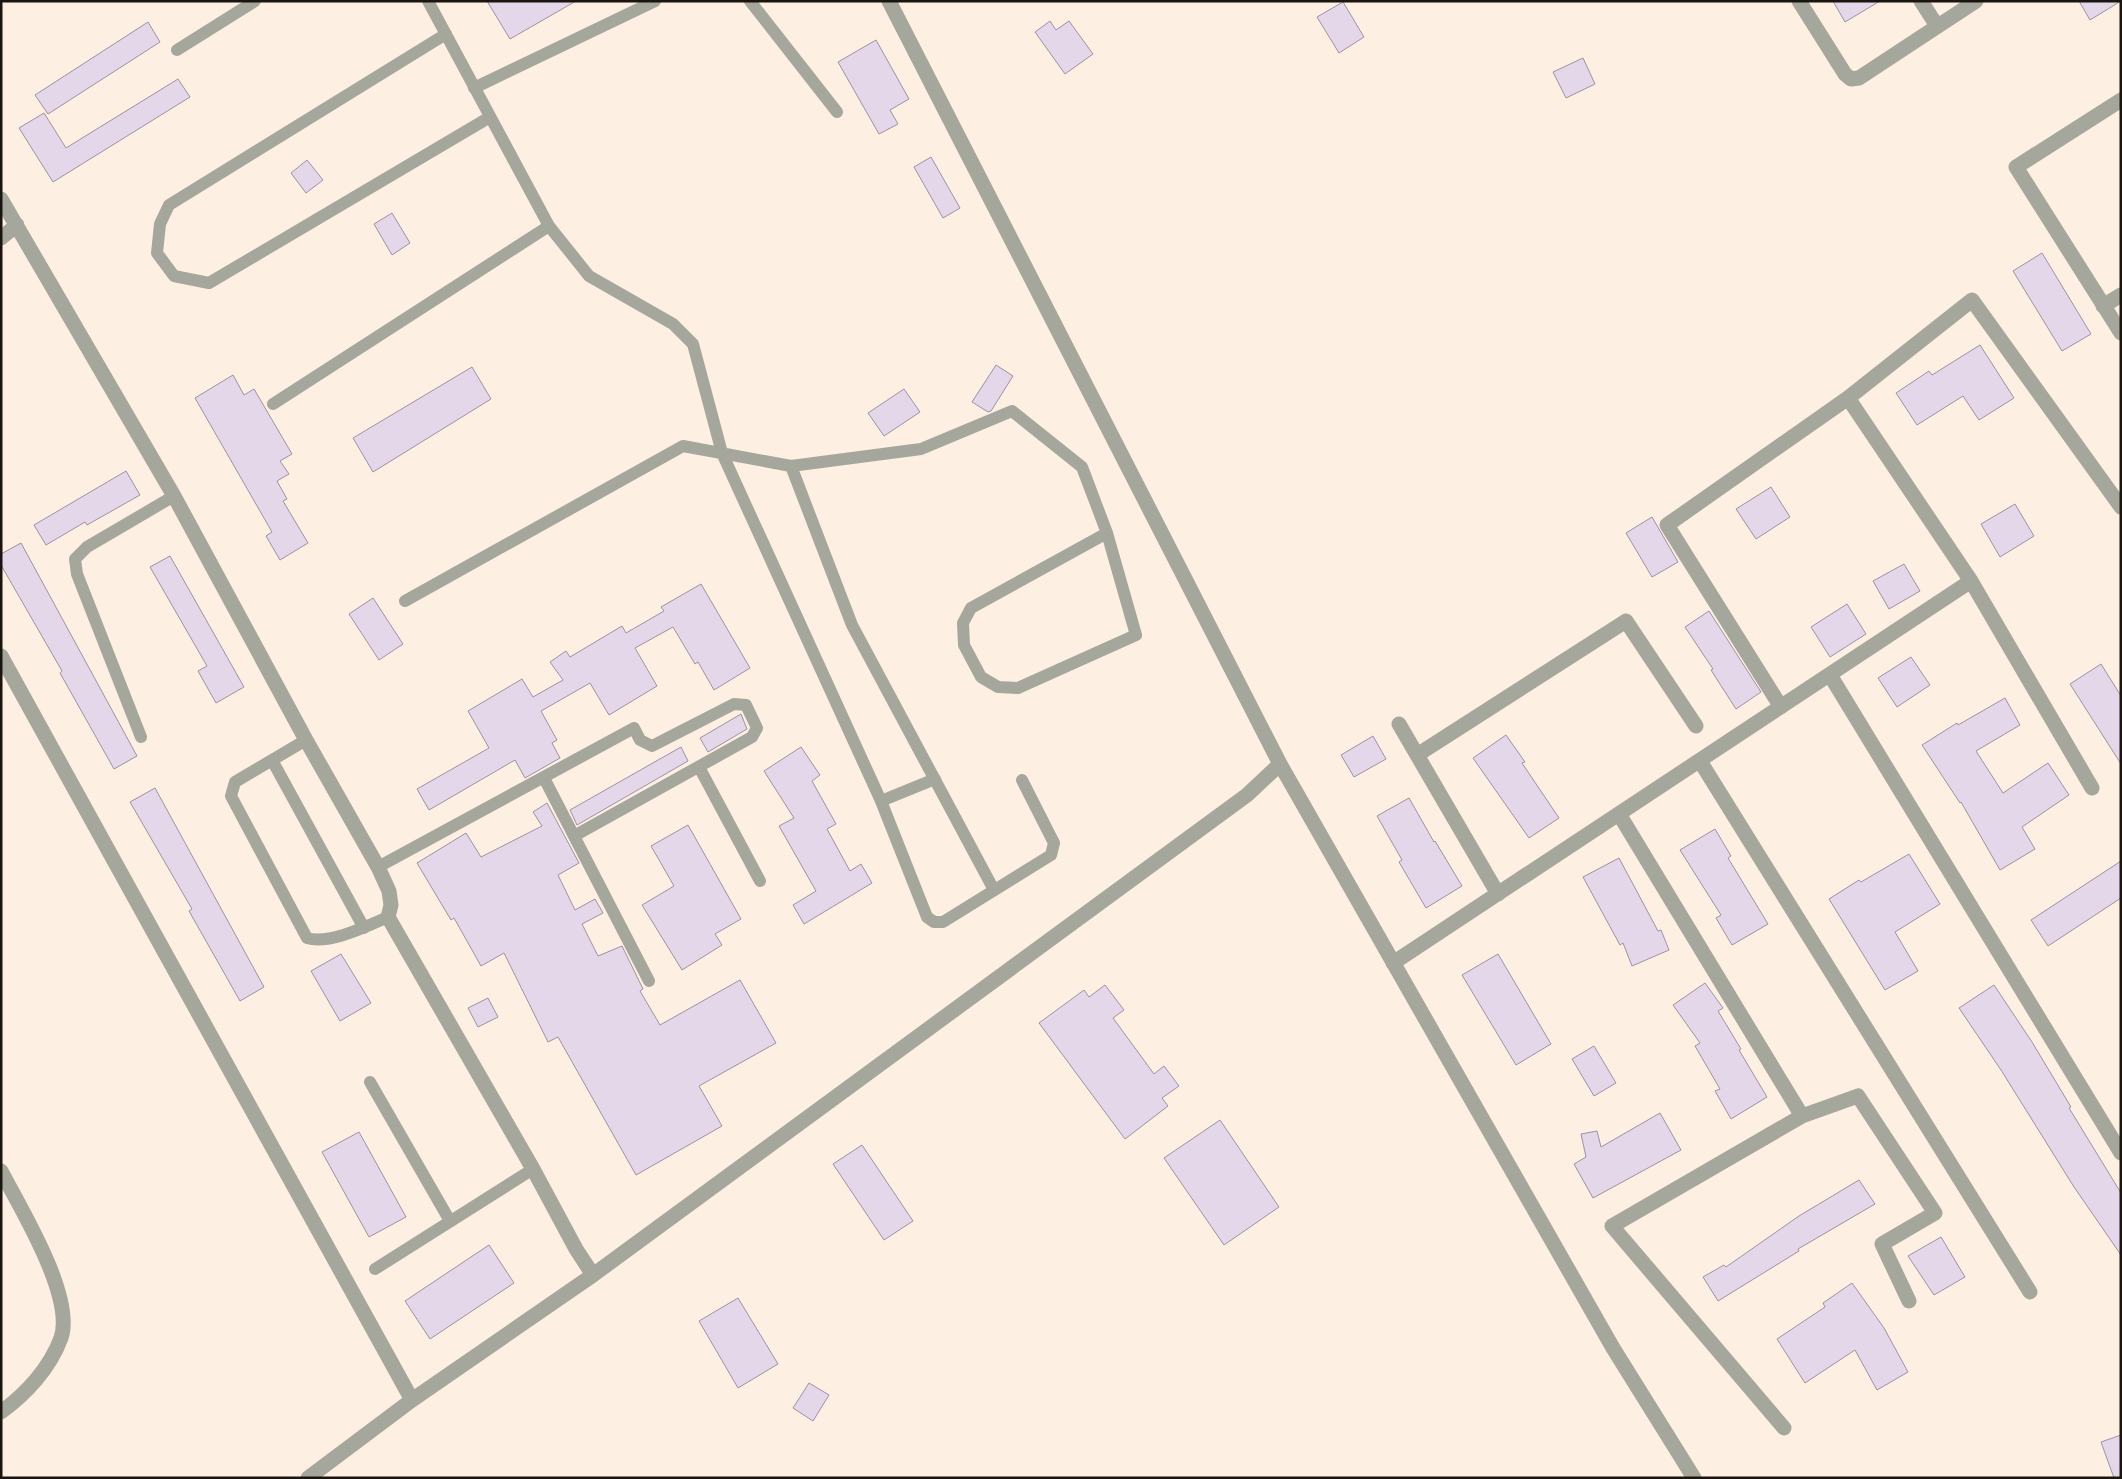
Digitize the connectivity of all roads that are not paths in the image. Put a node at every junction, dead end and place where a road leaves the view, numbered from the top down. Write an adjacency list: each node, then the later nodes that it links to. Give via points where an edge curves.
1 (255, 1): 11 (lane)
2 (428, 1): 10 (lane)
3 (655, 1): 12 (lane)
4 (750, 1): 14 (lane)
5 (889, 1): 42 (street)
6 (1799, 1): 9 (street, via 1844,74 1851,78 1860,78)
7 (1921, 1): 9 (street)
8 (1976, 1): 9 (street)
9 (1937, 26)
10 (446, 34): 12 (lane); 15 (lane, via 168,205 160,224 157,254 174,276 209,282)
11 (177, 50)
12 (474, 88): 15 (lane)
13 (2121, 100): 21 (street, via 2016,167)
14 (838, 112)
15 (490, 117): 18 (lane)
16 (1, 199): 17 (street)
17 (17, 225): 19 (street); 27 (street)
18 (549, 226): 24 (lane); 25 (lane, via 589,276 673,324 693,344)
19 (1, 238)
20 (2121, 295): 21 (street)
21 (2103, 306): 22 (street)
22 (2121, 333)
23 (1848, 398): 28 (street, via 1972,300); 30 (street); 34 (street, via 1668,525)
24 (273, 404)
25 (722, 453): 26 (lane); 31 (lane, via 683,446); 48 (lane)
26 (791, 466): 29 (lane, via 921,449 1012,411 1082,466); 45 (lane, via 852,625)
27 (174, 496): 37 (lane, via 87,547 75,559 76,574); 38 (street)
28 (2121, 507)
29 (1107, 533): 29 (lane, via 1136,636 1018,688 998,687 981,678 964,645 963,623 971,608)
30 (1972, 581): 33 (street); 47 (street)
31 (405, 601)
32 (3, 662): 69 (street)
33 (1830, 675): 34 (street); 61 (street)
34 (1781, 707): 41 (street)
35 (1399, 724): 39 (street)
36 (1696, 726): 39 (street, via 1626,621)
37 (141, 738)
38 (306, 740): 40 (lane); 51 (street)
39 (1417, 755): 54 (street)
40 (272, 760): 56 (lane); 56 (lane, via 235,782 230,796 307,938 317,941)
41 (1700, 761): 49 (street); 67 (street)
42 (1280, 764): 57 (street); 66 (street, via 1246,796)
43 (699, 767): 44 (lane, via 752,737 757,728 746,705 734,704 652,746 640,740 634,728); 50 (lane); 52 (lane)
44 (544, 778): 50 (lane); 51 (lane)
45 (935, 779): 48 (lane); 53 (lane)
46 (1022, 780): 53 (lane, via 1054,843 1051,856)
47 (2092, 788)
48 (882, 801): 53 (lane, via 927,917 934,922 943,922)
49 (1619, 814): 54 (street); 60 (street)
50 (574, 836): 58 (lane)
51 (378, 867): 55 (street, via 389,891 391,905)
52 (760, 880)
53 (994, 890)
54 (1498, 894): 57 (street)
55 (388, 917): 56 (lane); 62 (street)
56 (364, 928)
57 (1393, 963): 73 (street, via 1613,1348)
58 (649, 981)
59 (370, 1082): 64 (lane)
60 (1802, 1116): 68 (street, via 1858,1096 1935,1213 1882,1244); 71 (street, via 1612,1226)
61 (2121, 1153)
62 (533, 1169): 64 (lane); 66 (street)
63 (1, 1171): 70 (street, via 46,1256 62,1302 62,1337 45,1368 16,1401)
64 (450, 1221): 65 (lane)
65 (375, 1268)
66 (593, 1275): 69 (street)
67 (2030, 1292)
68 (1909, 1301)
69 (412, 1400): 72 (street)
70 (1, 1412)
71 (1784, 1428)
72 (308, 1478)
73 (1694, 1478)

